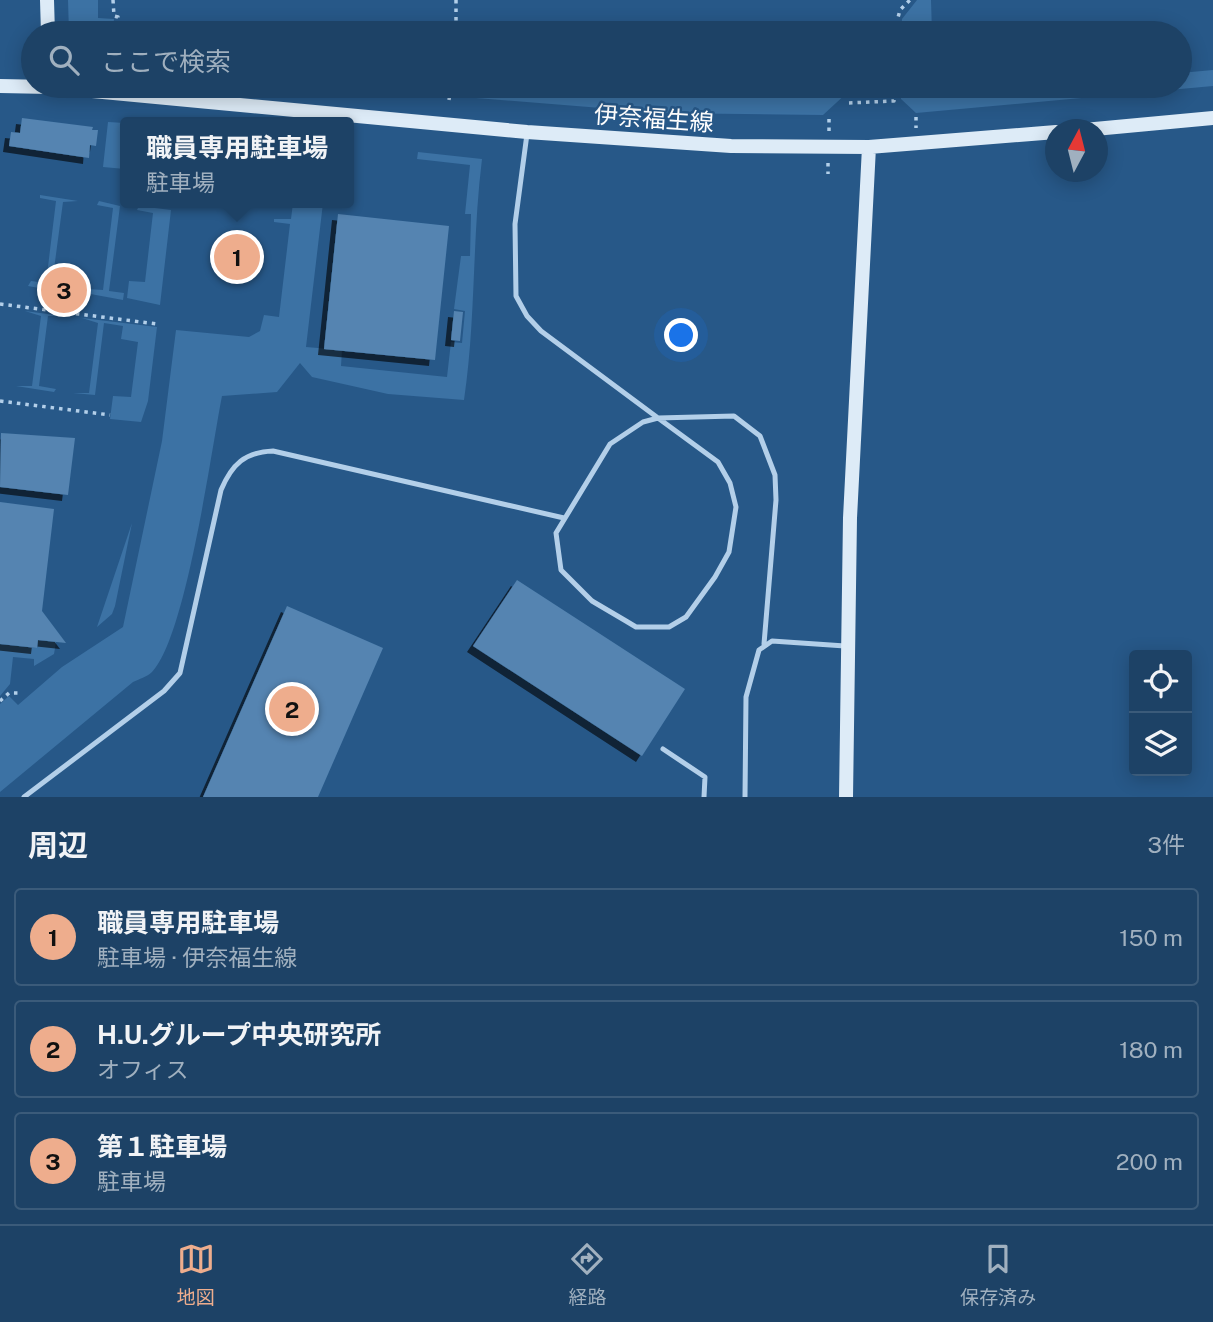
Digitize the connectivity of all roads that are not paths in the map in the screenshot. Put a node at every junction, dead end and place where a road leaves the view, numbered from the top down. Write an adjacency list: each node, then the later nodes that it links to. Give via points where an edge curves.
1 (47, 0): 2 (main road)
2 (48, 21)
3 (0, 86): 4 (main road, 伊奈福生線)
4 (21, 86)
5 (174, 98): 8 (main road, 伊奈福生線)
6 (1213, 118): 7 (main road)
7 (1108, 128)
8 (527, 132): 10 (main road, 伊奈福生線, via 731,146); 11 (lane, via 515,225 516,296 541,331)
9 (1045, 133): 10 (main road, 伊奈福生線)
10 (869, 147): 14 (main road)
11 (658, 418): 12 (lane, via 643,422 610,444); 12 (lane, via 718,463 730,483 736,507 729,552 686,617 668,627 636,627 592,601 561,570 556,533); 13 (lane, via 734,416 760,436 769,455 776,500)
12 (564, 518): 16 (lane, via 273,451 248,454 236,463 221,490 180,673 164,691)
13 (764, 644): 14 (lane); 18 (lane, via 746,697)
14 (848, 646): 19 (main road)
15 (663, 749): 17 (lane, via 705,777)
16 (24, 797)
17 (705, 797)
18 (745, 797)
19 (846, 797)

